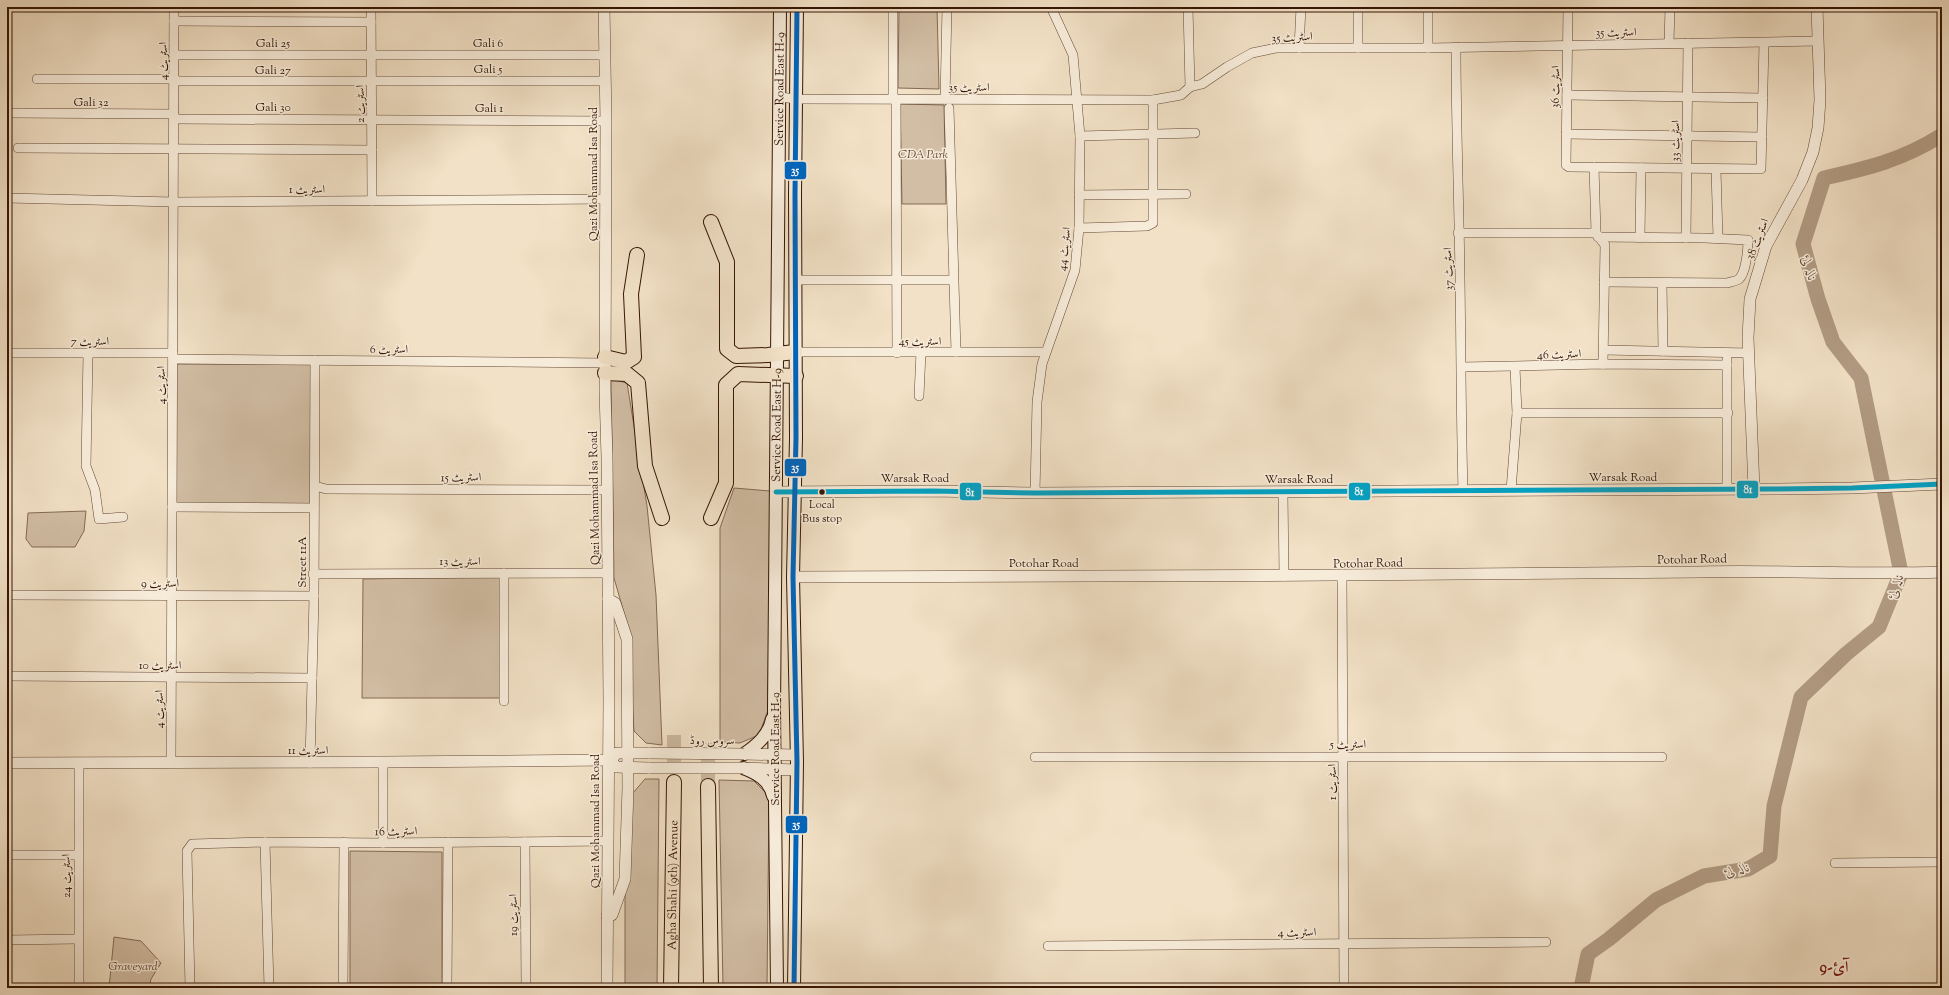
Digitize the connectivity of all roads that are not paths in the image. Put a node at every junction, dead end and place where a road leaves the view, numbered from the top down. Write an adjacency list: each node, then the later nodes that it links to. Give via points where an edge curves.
1 (174, 7): 16 (street, اسٹریٹ 4)
2 (371, 7): 17 (street, اسٹریٹ 2)
3 (604, 7): 29 (street, Qazi Mohammad Isa Road)
4 (780, 7): 36 (main road, Service Road East H-9)
5 (797, 7): 39 (main road, Service Road East H-9)
6 (893, 7): 40 (street)
7 (947, 7): 43 (street)
8 (1051, 7): 41 (street, اسٹریٹ 44, via 1073,55)
9 (1188, 7): 34 (street)
10 (1301, 7): 24 (street)
11 (1358, 7): 25 (street)
12 (1428, 7): 26 (street)
13 (1568, 7): 22 (street, اسٹریٹ 36)
14 (1670, 7): 21 (street)
15 (1817, 7): 18 (street, اسٹریٹ 38)
16 (174, 21): 17 (street); 27 (street, اسٹریٹ 4)
17 (371, 22): 28 (street, اسٹریٹ 2)
18 (1818, 41): 19 (street, اسٹریٹ 35); 93 (street, اسٹریٹ 38, via 1820,100 1813,152 1802,180 1766,246 1750,299)
19 (1764, 42): 20 (street, اسٹریٹ 35); 38 (street)
20 (1688, 43): 21 (street, اسٹریٹ 35); 37 (street, اسٹریٹ 33)
21 (1669, 44): 22 (street, اسٹریٹ 35)
22 (1567, 45): 23 (street, اسٹریٹ 35); 35 (street, اسٹریٹ 36)
23 (1456, 47): 26 (street, اسٹریٹ 35); 72 (street, اسٹریٹ 37)
24 (1299, 48): 25 (street, اسٹریٹ 35); 34 (street, اسٹریٹ 35, via 1276,48 1252,53 1202,84)
25 (1358, 48): 26 (street, اسٹریٹ 35)
26 (1428, 48)
27 (175, 55): 28 (street, Gali 25); 31 (street, اسٹریٹ 4)
28 (372, 55): 29 (street, Gali 6); 32 (street, اسٹریٹ 2)
29 (605, 55): 33 (street, Qazi Mohammad Isa Road)
30 (37, 79): 31 (street)
31 (175, 80): 32 (street, Gali 27); 45 (street, اسٹریٹ 4)
32 (372, 81): 33 (street, Gali 5); 46 (street, اسٹریٹ 2)
33 (605, 82): 47 (street, Qazi Mohammad Isa Road)
34 (1190, 88): 42 (street, اسٹریٹ 35, via 1181,95)
35 (1567, 95): 37 (street); 49 (street, اسٹریٹ 36)
36 (780, 97): 39 (street, اسٹریٹ 35); 62 (main road, Service Road East H-9)
37 (1687, 97): 38 (street); 52 (street, اسٹریٹ 33)
38 (1763, 98): 53 (street)
39 (796, 99): 40 (street, اسٹریٹ 35); 63 (main road, Service Road East H-9)
40 (894, 99): 43 (street, اسٹریٹ 35); 79 (street)
41 (1078, 99): 42 (street, اسٹریٹ 35); 43 (street, اسٹریٹ 35); 51 (street, اسٹریٹ 44)
42 (1153, 100): 50 (street)
43 (947, 103): 80 (street)
44 (8, 114): 45 (street, Gali 32)
45 (174, 116): 46 (street, Gali 30); 55 (street, اسٹریٹ 4)
46 (372, 120): 47 (street, Gali 1); 56 (street, اسٹریٹ 2)
47 (606, 121): 67 (street, Qazi Mohammad Isa Road)
48 (1195, 133): 50 (street)
49 (1566, 134): 52 (street); 57 (street, اسٹریٹ 36, via 1567,167)
50 (1152, 135): 51 (street); 61 (street)
51 (1080, 136): 65 (street, اسٹریٹ 44)
52 (1687, 136): 53 (street); 59 (street, اسٹریٹ 33)
53 (1762, 137): 60 (street, via 1761,170)
54 (18, 148): 55 (street)
55 (175, 148): 56 (street); 69 (street, اسٹریٹ 4)
56 (372, 150): 68 (street, اسٹریٹ 2)
57 (1594, 167): 58 (street); 73 (street)
58 (1641, 168): 59 (street); 74 (street)
59 (1686, 169): 60 (street); 75 (street, اسٹریٹ 33)
60 (1716, 170): 76 (street)
61 (1153, 193): 64 (street); 65 (street); 71 (street, via 1154,220 1151,225)
62 (777, 194): 63 (main road); 94 (main road, Service Road East H-9)
63 (795, 194): 78 (main road, Service Road East H-9)
64 (1186, 194)
65 (1079, 195): 71 (street, اسٹریٹ 44)
66 (7, 198): 69 (street, اسٹریٹ 1)
67 (606, 199): 68 (street, اسٹریٹ 1); 97 (street, Qazi Mohammad Isa Road)
68 (372, 201): 69 (street, اسٹریٹ 1)
69 (174, 202): 95 (street, اسٹریٹ 4)
70 (711, 222): 94 (main road, via 726,262 727,349 736,356)
71 (1079, 228): 88 (street, اسٹریٹ 44, via 1076,270)
72 (1458, 233): 73 (street); 100 (street, اسٹریٹ 37)
73 (1597, 235): 74 (street); 81 (street, via 1605,245)
74 (1640, 238): 75 (street)
75 (1686, 238): 76 (street)
76 (1718, 238): 82 (street, via 1748,240 1746,261 1739,279 1727,284)
77 (638, 254): 97 (main road, via 631,294 634,356 626,362)
78 (795, 280): 79 (street); 85 (main road, Service Road East H-9)
79 (896, 280): 80 (street); 92 (street)
80 (953, 280): 87 (street)
81 (1604, 282): 82 (street); 83 (street)
82 (1662, 283): 84 (street)
83 (1604, 350): 84 (street); 98 (street)
84 (1663, 351): 89 (street)
85 (795, 352): 92 (street, اسٹریٹ 45); 94 (main road); 103 (main road, Service Road East H-9)
86 (921, 352): 87 (street, اسٹریٹ 45); 92 (street, اسٹریٹ 45); 104 (street)
87 (956, 352): 88 (street, اسٹریٹ 45)
88 (1045, 352): 117 (street, اسٹریٹ 44, via 1037,402)
89 (1728, 352): 93 (street); 99 (street)
90 (7, 353): 91 (street, اسٹریٹ 7)
91 (88, 353): 95 (street, اسٹریٹ 7); 120 (street, via 86,466 95,490 99,519)
92 (897, 353)
93 (1749, 353): 110 (street, اسٹریٹ 38)
94 (777, 354): 102 (main road, Service Road East H-9)
95 (173, 356): 96 (street, اسٹریٹ 6); 118 (street, اسٹریٹ 4)
96 (315, 360): 97 (street, اسٹریٹ 6); 108 (street, Street 11A)
97 (605, 364): 111 (street, Qazi Mohammad Isa Road); 121 (main road, via 627,374 638,383 645,466)
98 (1603, 364): 99 (street, اسٹریٹ 46); 101 (street, اسٹریٹ 46)
99 (1727, 365): 106 (street)
100 (1462, 367): 101 (street, اسٹریٹ 46); 112 (street, اسٹریٹ 37, via 1460,399)
101 (1515, 367): 105 (street)
102 (777, 376): 103 (main road); 114 (main road, Service Road East H-9); 122 (main road, via 738,374 726,385 726,483)
103 (796, 376): 115 (main road, Service Road East H-9)
104 (920, 396)
105 (1517, 413): 106 (street); 113 (street)
106 (1728, 413): 109 (street)
107 (1942, 484): 110 (street, Warsak Road)
108 (315, 486): 111 (street, اسٹریٹ 15, via 326,489); 119 (street, Street 11A)
109 (1727, 489): 110 (street, Warsak Road); 113 (street, Warsak Road)
110 (1754, 489)
111 (607, 490): 125 (street, Qazi Mohammad Isa Road)
112 (1463, 490): 113 (street, Warsak Road); 116 (street, Warsak Road)
113 (1511, 490)
114 (776, 492): 115 (street, Warsak Road); 138 (main road, Service Road East H-9)
115 (795, 492): 117 (street, Warsak Road); 129 (main road, Service Road East H-9)
116 (1283, 492): 117 (street, Warsak Road); 127 (street)
117 (1035, 493)
118 (172, 508): 119 (street); 131 (street, اسٹریٹ 4)
119 (314, 508): 126 (street, Street 11A)
120 (123, 517)
121 (662, 518)
122 (711, 518)
123 (1942, 572): 128 (street, Potohar Road, via 1760,571)
124 (504, 573): 125 (street, اسٹریٹ 13); 126 (street, اسٹریٹ 13); 137 (street)
125 (608, 573): 133 (street, Qazi Mohammad Isa Road)
126 (313, 574): 132 (street, Street 11A)
127 (1284, 576): 128 (street, Potohar Road); 129 (street, Potohar Road)
128 (1342, 576): 142 (street, اسٹریٹ 1)
129 (793, 577): 148 (main road, Service Road East H-9)
130 (7, 595): 131 (street, اسٹریٹ 9)
131 (172, 595): 132 (street, اسٹریٹ 9); 135 (street, اسٹریٹ 4)
132 (314, 596): 136 (street, Street 11A)
133 (608, 599): 139 (street, via 616,603 626,639); 145 (street, Qazi Mohammad Isa Road)
134 (7, 676): 135 (street, اسٹریٹ 10)
135 (171, 676): 136 (street, اسٹریٹ 10); 150 (street, اسٹریٹ 4)
136 (312, 678): 151 (street, Street 11A)
137 (504, 701)
138 (774, 710): 140 (main road, via 765,736); 141 (main road, Service Road East H-9)
139 (627, 753): 140 (street, سروس روڈ, bridge); 145 (street, سروس روڈ, via 617,753); 152 (street)
140 (744, 754): 141 (street, سروس روڈ)
141 (775, 754): 148 (street, سروس روڈ); 154 (main road, Service Road East H-9)
142 (1344, 756): 143 (street, اسٹریٹ 5); 144 (street, اسٹریٹ 5); 172 (street, اسٹریٹ 1)
143 (1035, 757)
144 (1662, 757)
145 (610, 760): 147 (street, اسٹریٹ 11); 152 (street, via 616,767); 158 (street, Qazi Mohammad Isa Road)
146 (7, 762): 149 (street, اسٹریٹ 11)
147 (383, 762): 151 (street, اسٹریٹ 11); 163 (street)
148 (796, 762): 154 (street); 184 (main road, Service Road East H-9)
149 (79, 763): 150 (street, اسٹریٹ 11); 165 (street, اسٹریٹ 24)
150 (171, 763): 151 (street, اسٹریٹ 11)
151 (310, 763)
152 (628, 768): 153 (street, bridge); 168 (street, via 625,879 612,914)
153 (743, 768): 154 (street); 157 (main road, via 755,772 765,781 772,792)
154 (775, 768): 157 (main road, Service Road East H-9)
155 (674, 782): 182 (main road, Agha Shahi (9th) Avenue)
156 (708, 786): 174 (main road)
157 (775, 805): 183 (main road, Service Road East H-9)
158 (608, 841): 162 (street, اسٹریٹ 16); 168 (street, Qazi Mohammad Isa Road)
159 (265, 842): 160 (street, اسٹریٹ 16); 176 (street, اسٹریٹ 16, via 188,846); 177 (street)
160 (344, 842): 163 (street, اسٹریٹ 16); 178 (street)
161 (448, 842): 162 (street, اسٹریٹ 16); 163 (street, اسٹریٹ 16); 179 (street)
162 (525, 842): 180 (street, اسٹریٹ 19)
163 (383, 843)
164 (7, 855): 165 (street)
165 (78, 855): 169 (street, اسٹریٹ 24)
166 (1942, 862): 167 (street)
167 (1835, 863)
168 (607, 916): 181 (street, Qazi Mohammad Isa Road)
169 (78, 939): 170 (street); 175 (street, اسٹریٹ 24)
170 (7, 940)
171 (1546, 942): 172 (street, اسٹریٹ 4)
172 (1344, 944): 173 (street, اسٹریٹ 4); 185 (street, اسٹریٹ 1)
173 (1048, 946)
174 (712, 984)
175 (79, 988)
176 (190, 988)
177 (268, 988)
178 (343, 988)
179 (446, 988)
180 (526, 988)
181 (607, 988)
182 (671, 988)
183 (777, 988)
184 (794, 988)
185 (1344, 988)

